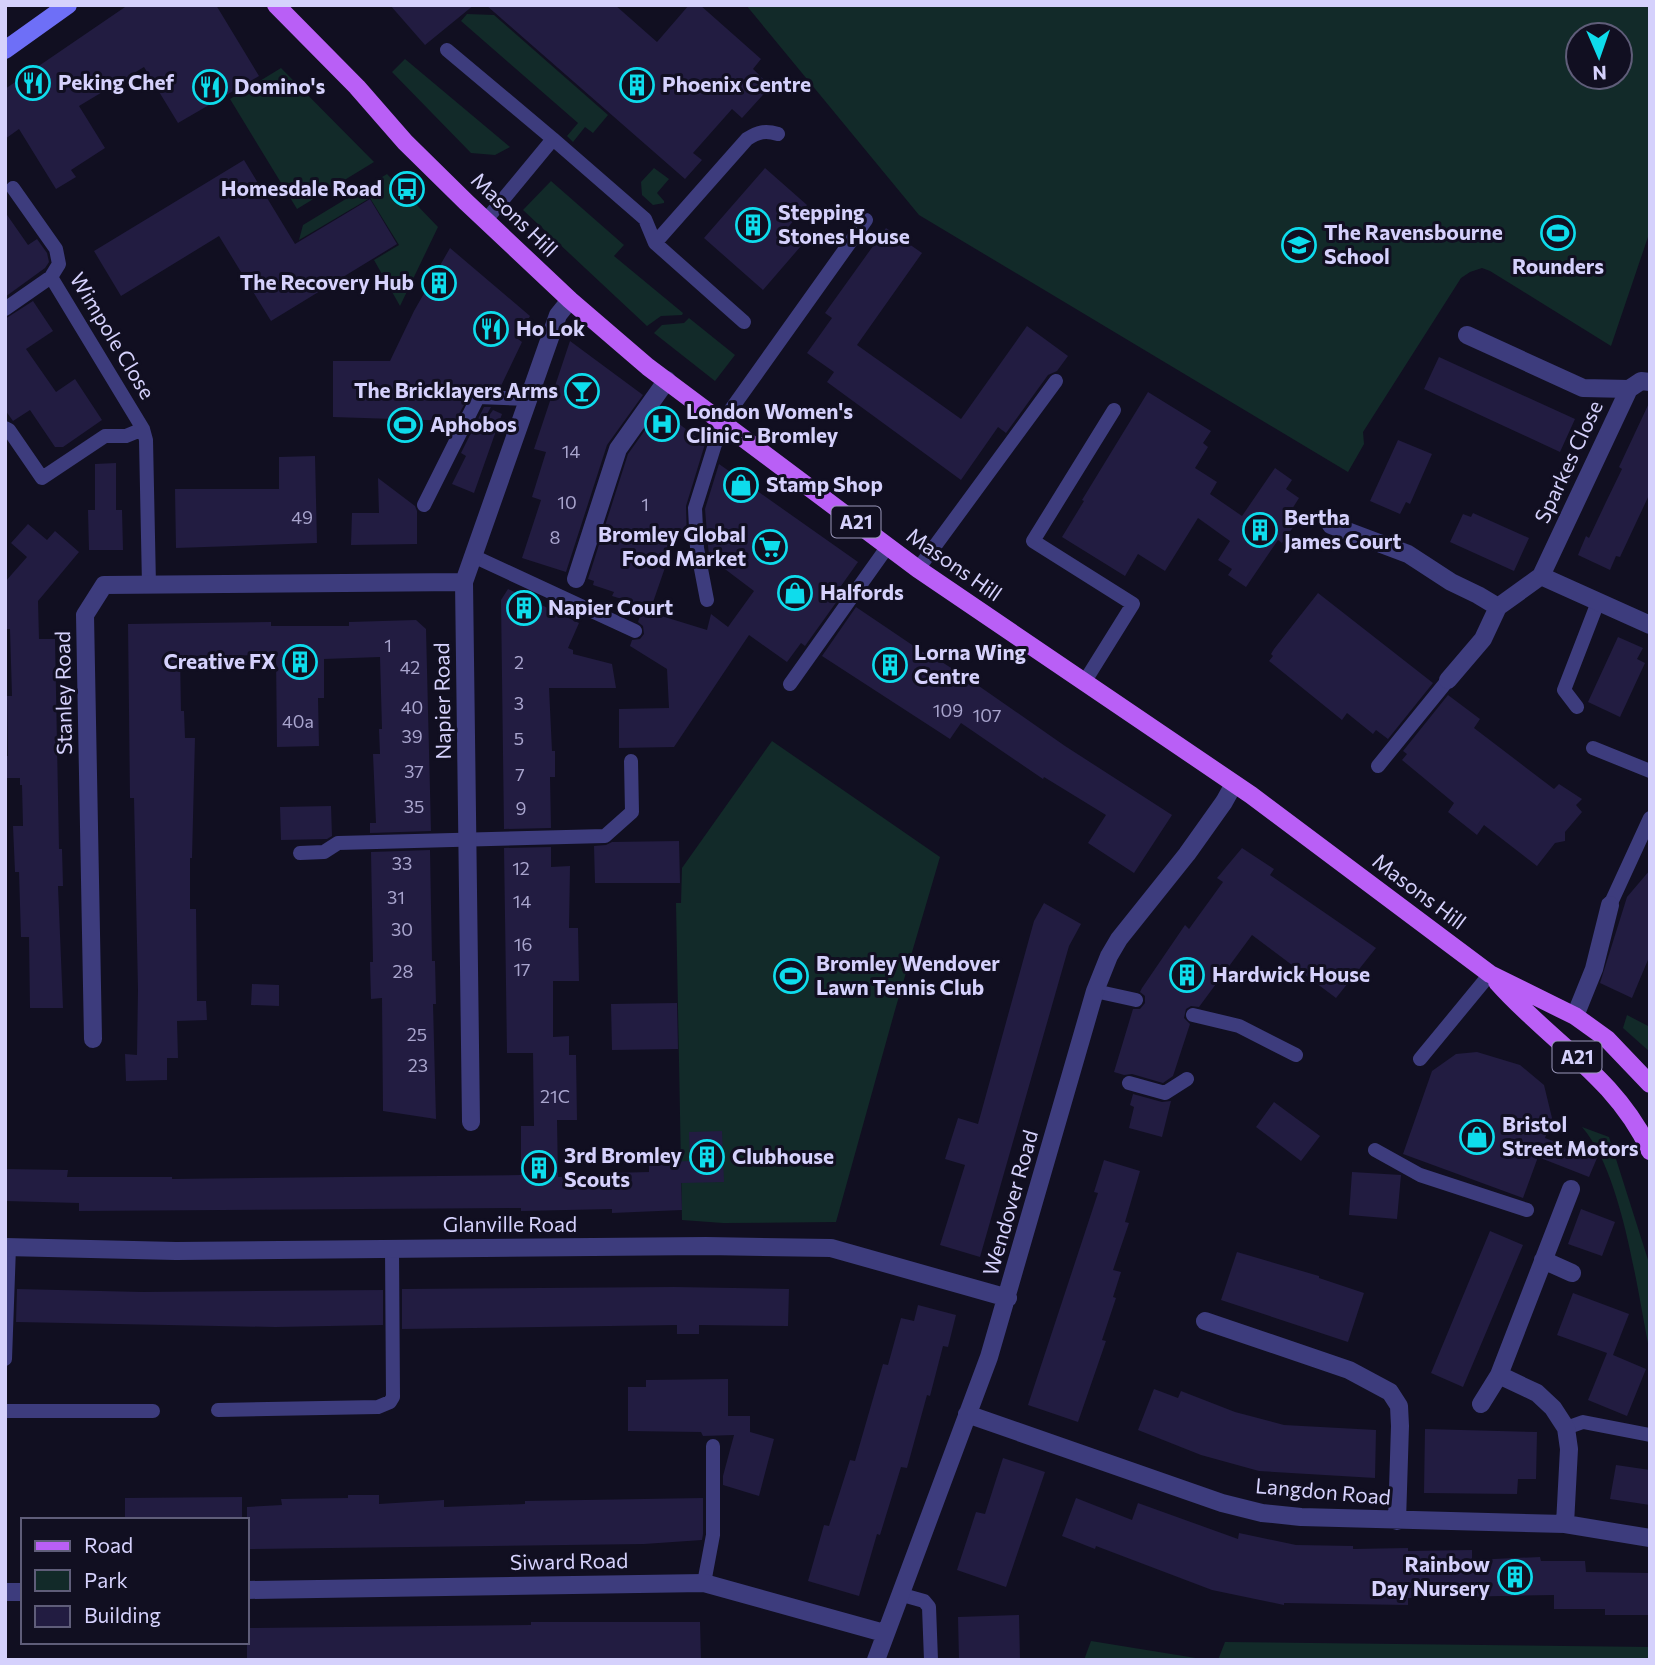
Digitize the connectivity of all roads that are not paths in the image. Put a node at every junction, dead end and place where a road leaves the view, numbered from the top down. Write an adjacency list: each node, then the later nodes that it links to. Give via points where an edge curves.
1 (68, 5): 3 (main road)
2 (276, 5): 8 (main road, Masons Hill / A21)
3 (5, 50)
4 (447, 50): 6 (lane)
5 (778, 134): 10 (lane, via 758,132 747,139)
6 (553, 139): 8 (lane); 10 (lane, via 645,219)
7 (13, 188): 11 (lane, via 56,249 59,264)
8 (486, 220): 12 (main road, Masons Hill / A21)
9 (866, 220): 22 (lane)
10 (655, 243): 14 (lane)
11 (51, 277): 13 (lane, Wimpole Close); 24 (lane, Wimpole Close)
12 (570, 300): 16 (main road, Masons Hill / A21); 20 (street, Napier Road, via 558,315)
13 (5, 309)
14 (744, 322)
15 (1467, 335): 19 (street, via 1583,388)
16 (667, 380): 22 (main road, Masons Hill / A21); 31 (street, via 618,449)
17 (1056, 380): 29 (lane)
18 (1650, 382): 19 (street, Sparkes Close, via 1641,381)
19 (1629, 389): 30 (street, Sparkes Close)
20 (528, 398): 25 (lane, via 478,397); 28 (street, Napier Road)
21 (1114, 410): 40 (lane, via 1032,541 1133,604)
22 (722, 422): 27 (main road, Masons Hill / A21); 34 (lane, via 695,508)
23 (5, 428): 24 (lane, Wimpole Close, via 42,478 105,436 126,436)
24 (144, 429): 33 (lane, Wimpole Close)
25 (424, 505)
26 (1331, 525): 36 (street, via 1408,554)
27 (888, 546): 29 (main road, Masons Hill / A21); 41 (lane)
28 (473, 556): 32 (street, Napier Road); 38 (lane)
29 (918, 569): 40 (main road, Masons Hill / A21)
30 (1541, 576): 35 (street); 36 (street, Sparkes Close)
31 (576, 579)
32 (464, 582): 33 (street, Stanley Road); 49 (street, Napier Road)
33 (149, 585): 57 (street, Stanley Road, via 104,585 85,615)
34 (707, 600)
35 (1598, 602): 37 (street); 42 (lane, via 1564,690)
36 (1497, 607): 39 (street, via 1483,639)
37 (1650, 625)
38 (635, 631)
39 (1448, 680): 45 (lane)
40 (1085, 681): 47 (main road, Masons Hill / A21)
41 (790, 684)
42 (1577, 707)
43 (1593, 748): 46 (lane)
44 (631, 761): 49 (lane, via 632,812 605,836)
45 (1378, 766)
46 (1650, 771)
47 (1234, 784): 52 (main road, Masons Hill / A21); 53 (street, Wendover Road, via 1187,854 1119,939)
48 (1650, 818): 51 (lane)
49 (467, 840): 50 (lane, via 338,843 324,852); 63 (street, Napier Road)
50 (300, 853)
51 (1611, 905): 56 (street, via 1594,969)
52 (1490, 975): 56 (main road, Masons Hill / A21); 59 (lane); 65 (main road, Masons Hill / A21, via 1521,1010 1588,1066 1618,1098)
53 (1095, 991): 54 (lane); 72 (street, Wendover Road)
54 (1136, 1000)
55 (1194, 1015): 58 (lane, via 1239,1026)
56 (1575, 1016): 62 (main road, Masons Hill / A21, via 1606,1039)
57 (93, 1039)
58 (1296, 1055)
59 (1420, 1059)
60 (1186, 1079): 61 (lane, via 1165,1093)
61 (1129, 1083)
62 (1650, 1084)
63 (471, 1122)
64 (1375, 1150): 67 (lane, via 1420,1175)
65 (1650, 1152)
66 (1571, 1189): 70 (street)
67 (1527, 1210)
68 (7, 1247): 69 (street, Glanville Road, via 176,1251); 74 (lane)
69 (392, 1248): 72 (street, Glanville Road, via 831,1248); 77 (lane, via 390,1402 378,1407)
70 (1543, 1260): 71 (street); 75 (street)
71 (1572, 1273)
72 (1008, 1298): 80 (street, Wendover Road)
73 (1205, 1321): 84 (street, via 1349,1370 1390,1392 1399,1406)
74 (5, 1359)
75 (1499, 1374): 76 (street); 81 (street, via 1537,1393)
76 (1481, 1404)
77 (218, 1410)
78 (5, 1411): 79 (lane)
79 (153, 1411)
80 (967, 1414): 84 (street, Langdon Road, via 1262,1513); 89 (street, Wendover Road)
81 (1566, 1428): 82 (lane, via 1583,1422); 85 (street)
82 (1650, 1434)
83 (713, 1446): 87 (lane, via 713,1535)
84 (1397, 1521): 85 (street, Langdon Road)
85 (1565, 1524): 86 (street, Langdon Road)
86 (1650, 1538)
87 (704, 1583): 88 (street, Siward Road); 90 (street, Siward Road)
88 (248, 1590)
89 (899, 1594): 90 (street, Wendover Road); 92 (lane, via 924,1601 929,1607)
90 (884, 1633): 91 (street, Wendover Road)
91 (876, 1660)
92 (930, 1660)

